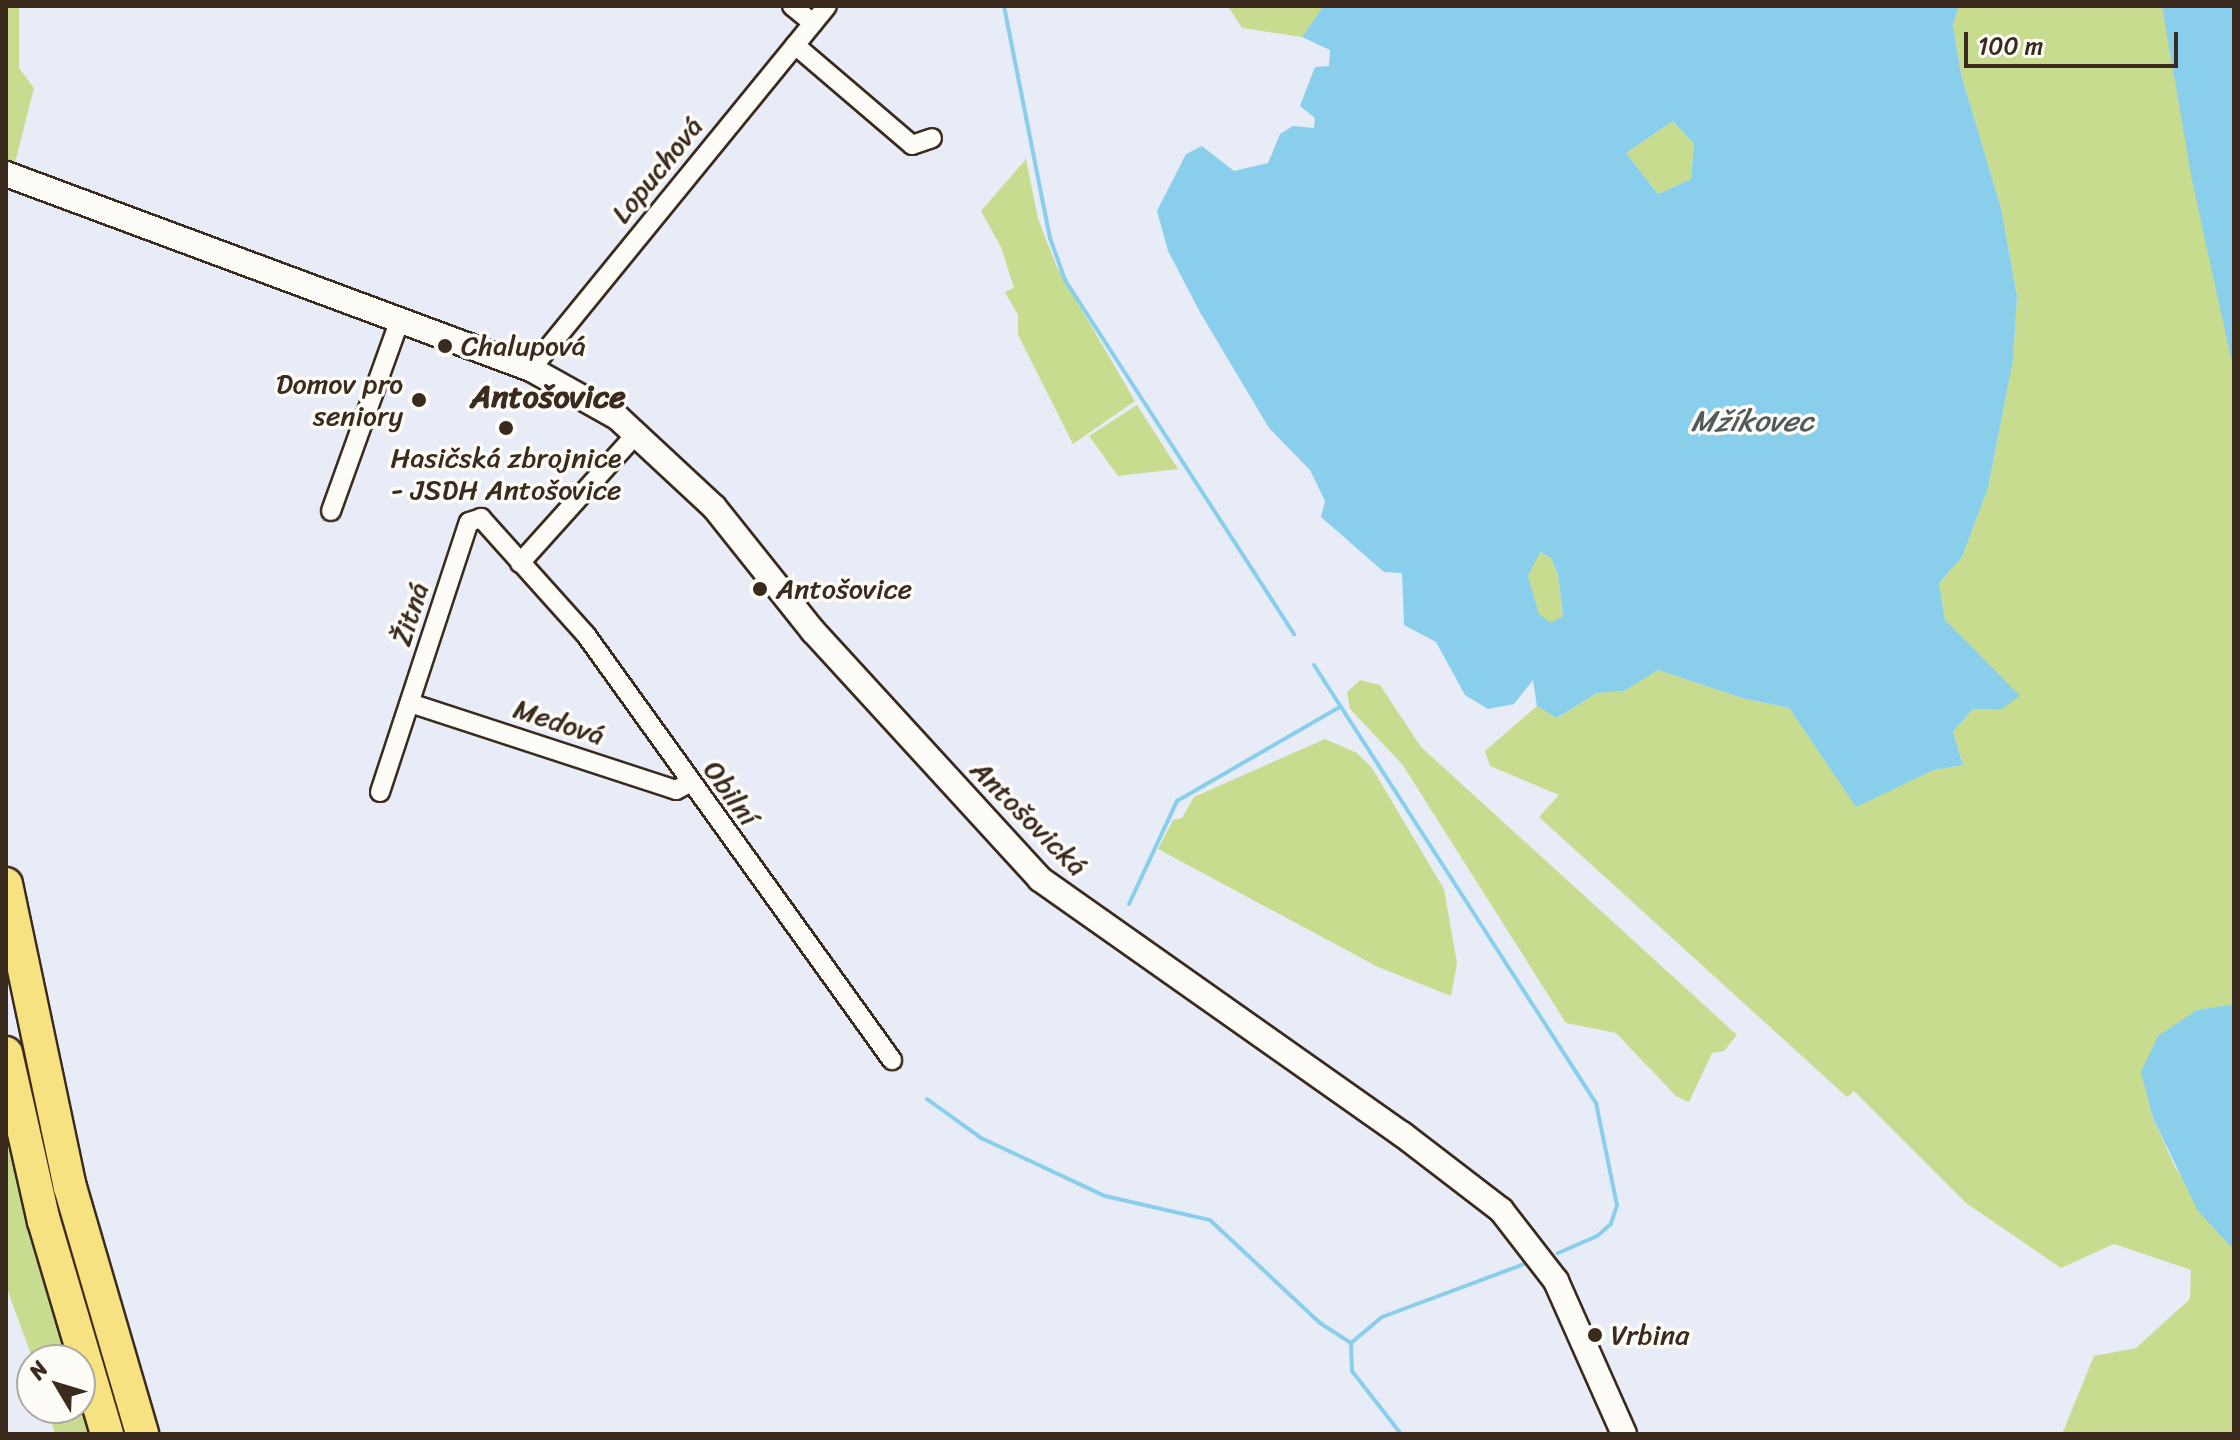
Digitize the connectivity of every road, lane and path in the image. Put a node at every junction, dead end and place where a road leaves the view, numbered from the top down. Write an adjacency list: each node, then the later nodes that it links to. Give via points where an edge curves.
1 (792, 6): 3 (street)
2 (827, 6): 3 (street, Lopuchová)
3 (813, 23): 4 (street, Lopuchová)
4 (795, 45): 5 (street, via 912,145); 8 (street, Lopuchová)
5 (932, 138)
6 (7, 175): 7 (street, Antošovická)
7 (394, 317): 8 (street, Antošovická); 10 (street)
8 (531, 369): 9 (street, Antošovická, via 587,397)
9 (637, 433): 11 (street); 20 (street, Antošovická, via 714,507 813,631 1040,879 1501,1210 1556,1281)
10 (331, 511)
11 (520, 563): 12 (street, Žitná, via 481,518 469,522); 13 (street, Obilní, via 586,635)
12 (410, 703): 13 (street, Medová, via 676,790); 14 (street, Žitná)
13 (689, 783): 17 (street, Obilní)
14 (380, 792)
15 (6, 884): 19 (highway, via 70,1187)
16 (6, 1053): 18 (highway, via 44,1221)
17 (892, 1060)
18 (107, 1434)
19 (142, 1434)
20 (1624, 1434)

